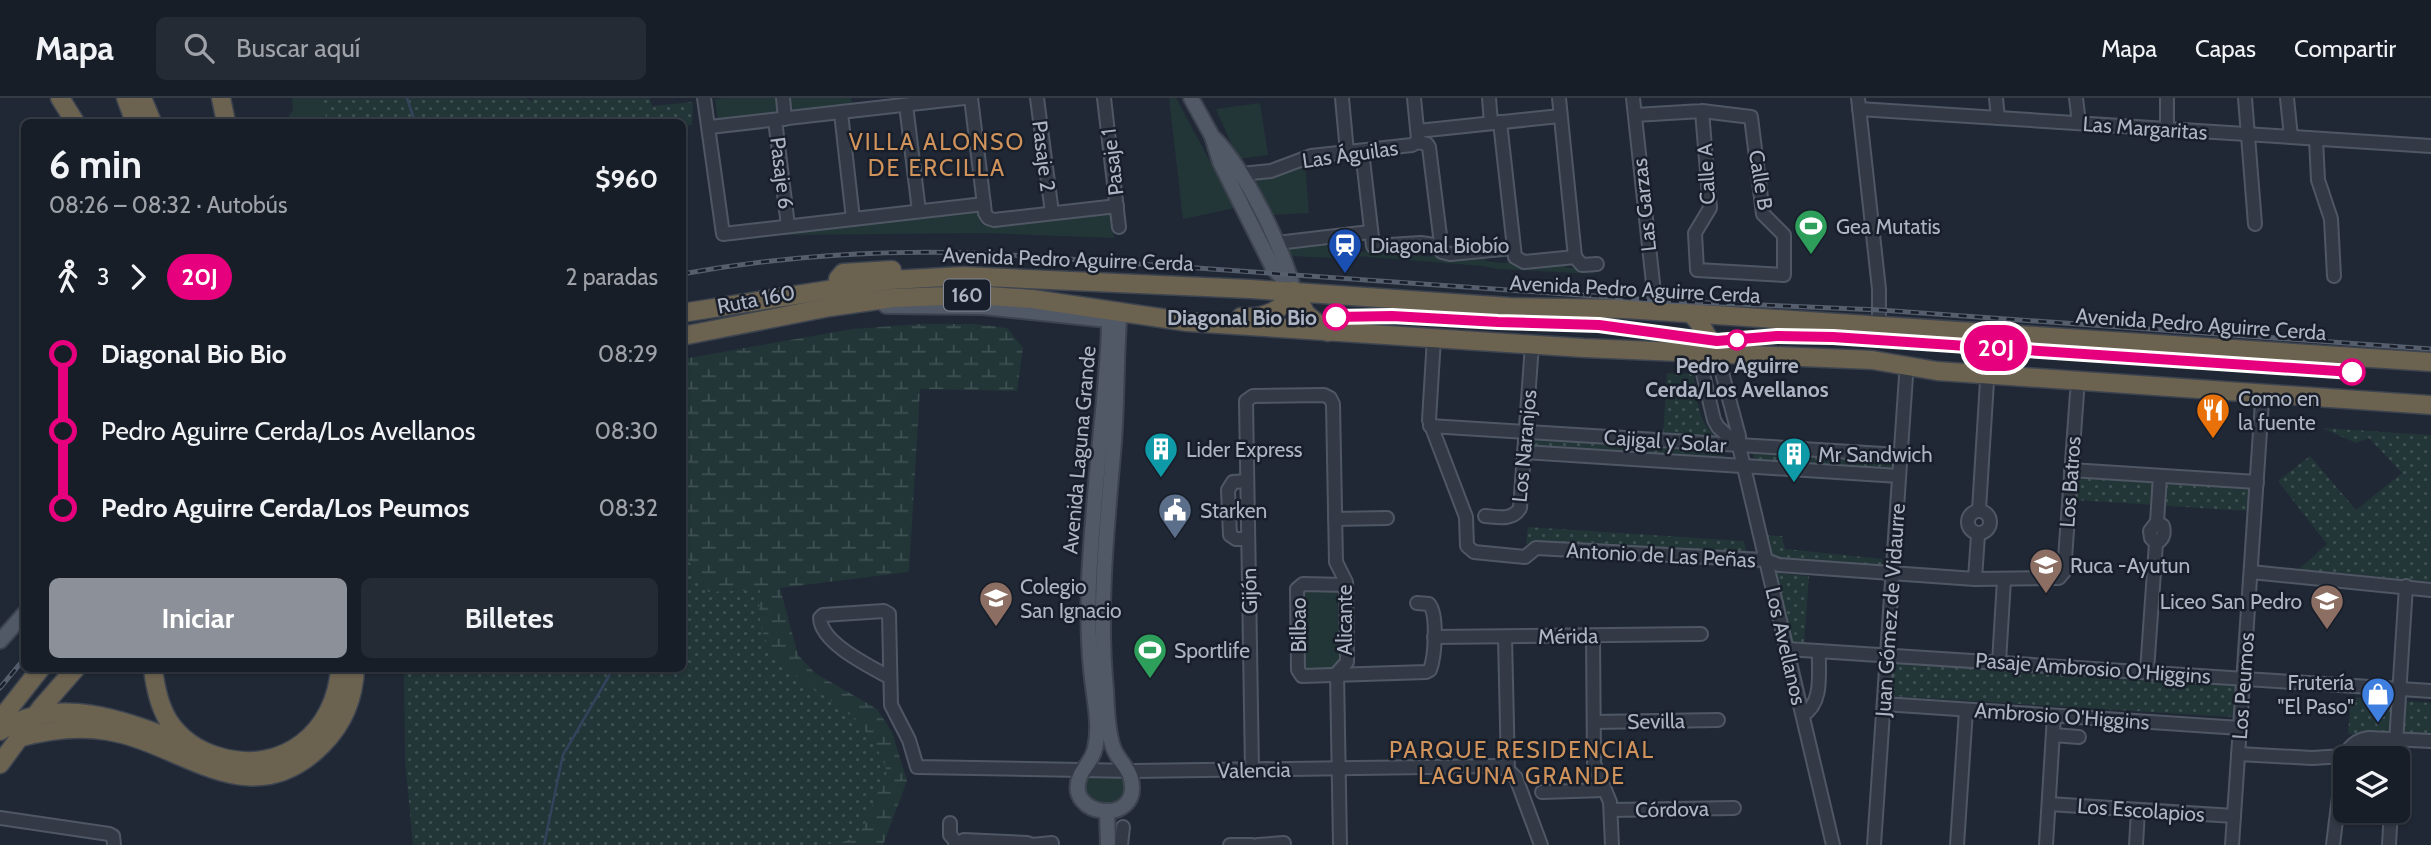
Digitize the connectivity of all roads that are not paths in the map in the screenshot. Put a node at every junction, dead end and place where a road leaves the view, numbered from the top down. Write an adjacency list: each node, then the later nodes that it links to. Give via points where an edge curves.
1 (60, 98): 31 (highway)
2 (125, 98): 32 (highway)
3 (142, 98): 33 (highway)
4 (222, 98): 34 (highway)
5 (704, 98): 38 (street)
6 (783, 98): 35 (street, Pasaje 6)
7 (964, 98): 22 (street)
8 (971, 98): 49 (street)
9 (1037, 98): 52 (street, Pasaje 2)
10 (1104, 98): 50 (street, Pasaje 1)
11 (1191, 98): 41 (main road)
12 (1342, 98): 47 (street)
13 (1414, 98): 42 (street)
14 (1489, 98): 36 (street)
15 (1559, 98): 29 (street)
16 (1633, 98): 28 (street, Las Garzas)
17 (1996, 98): 30 (street)
18 (2076, 98): 37 (street)
19 (2167, 98): 39 (street)
20 (2245, 98): 40 (street)
21 (2287, 98): 43 (street)
22 (934, 100): 25 (street)
23 (860, 104): 25 (street); 27 (street)
24 (1859, 104): 30 (street, Las Margaritas); 71 (street)
25 (906, 105): 51 (street)
26 (1702, 111): 28 (street); 63 (street, Calle B, via 1751,117 1763,214 1784,239 1785,272); 63 (street, Calle A, via 1710,208 1695,233 1698,270)
27 (841, 113): 35 (street); 53 (street)
28 (1635, 115): 67 (street, Las Garzas)
29 (1560, 116): 36 (street, Las Águilas); 61 (street)
30 (1998, 118): 37 (street, Las Margaritas)
31 (73, 119)
32 (134, 119)
33 (151, 119)
34 (226, 119)
35 (780, 120): 38 (street); 55 (street, Pasaje 6)
36 (1495, 122): 42 (street, Las Águilas); 59 (street)
37 (2079, 123): 39 (street, Las Margaritas)
38 (710, 127): 55 (street, via 723,234)
39 (2167, 129): 40 (street, Las Margaritas)
40 (2247, 134): 43 (street, Las Margaritas); 54 (street)
41 (1212, 136): 48 (main road); 65 (main road, via 1273,268)
42 (1418, 137): 46 (street, Las Águilas, via 1412,145); 60 (street, via 1429,147)
43 (2291, 137): 44 (street, Las Margaritas)
44 (2316, 139): 45 (street, Las Margaritas); 64 (street, via 2318,180 2331,219)
45 (2431, 146)
46 (1362, 151): 47 (street, Las Águilas); 57 (street)
47 (1348, 152): 48 (street, Las Águilas)
48 (1241, 174): 58 (main road)
49 (984, 204): 51 (street); 52 (street, via 988,218 994,220)
50 (1117, 206): 52 (street); 56 (street, Pasaje 1)
51 (919, 211): 53 (street)
52 (1052, 214)
53 (853, 219): 55 (street)
54 (2255, 224)
55 (788, 226)
56 (1119, 227)
57 (1370, 232): 58 (street); 60 (street, via 1375,247 1421,243)
58 (1277, 243): 65 (main road)
59 (1513, 248): 60 (street); 61 (street, via 1517,259 1524,262)
60 (1446, 250)
61 (1575, 257): 62 (street, via 1582,265)
62 (1597, 264)
63 (1781, 276)
64 (2334, 276)
65 (1294, 291): 66 (highway, Avenida Pedro Aguirre Cerda / 160, via 987,276 911,278); 67 (highway, Avenida Pedro Aguirre Cerda / 160, via 1510,307); 70 (highway, via 1279,309 1249,318 1184,314); 72 (highway, via 1306,314)
66 (838, 297): 68 (highway, Ruta 160 / 160); 70 (main road, Avenida Pedro Aguirre Cerda); 70 (highway, Avenida Pedro Aguirre Cerda / 160, via 1032,299); 73 (highway, Ruta 160 / 160)
67 (1656, 311): 69 (highway, Avenida Pedro Aguirre Cerda / 160)
68 (686, 313)
69 (1691, 313): 71 (highway, Avenida Pedro Aguirre Cerda / 160); 77 (highway)
70 (1122, 319): 72 (highway, Avenida Pedro Aguirre Cerda / 160); 155 (main road, Avenida Laguna Grande, via 1089,580 1097,741); 156 (main road, Avenida Laguna Grande, via 1102,630 1110,735)
71 (1879, 326): 78 (highway, Avenida Pedro Aguirre Cerda / 160)
72 (1328, 331): 74 (highway, Avenida Pedro Aguirre Cerda / 160)
73 (686, 335)
74 (1434, 338): 75 (highway, Avenida Pedro Aguirre Cerda / 160); 85 (street)
75 (1532, 345): 76 (highway, Avenida Pedro Aguirre Cerda / 160); 86 (street, Los Naranjos)
76 (1698, 353): 77 (highway, Avenida Pedro Aguirre Cerda / 160); 87 (street, via 1714,420)
77 (1717, 354): 84 (highway, Avenida Pedro Aguirre Cerda / 160, via 1872,360 1937,371); 87 (street, Los Avellanos)
78 (2431, 362)
79 (1906, 376): 89 (street, Juan Gómez de Vidaurre)
80 (1987, 381): 104 (street, via 1979,510 1971,515 1969,526 1978,535)
81 (2077, 393): 91 (street, Los Batros)
82 (1287, 395): 94 (street, Gijón, via 1253,396 1246,401); 98 (street, Alicante, via 1324,395 1333,404)
83 (2262, 402): 95 (street, Los Peumos)
84 (2431, 405)
85 (1430, 426): 86 (street, Cajigal y Solar); 100 (street, Antonio de Las Peñas, via 1466,517 1469,549 1474,552 1525,557 1536,548)
86 (1526, 432): 87 (street, Cajigal y Solar); 88 (street, Los Naranjos)
87 (1739, 446): 89 (street, Cajigal y Solar); 90 (street, Los Avellanos)
88 (1524, 452): 90 (street, Cajigal y Solar); 96 (street, Los Naranjos, via 1518,512 1511,517)
89 (1900, 455): 92 (street, Juan Gómez de Vidaurre)
90 (1744, 466): 92 (street, Cajigal y Solar); 100 (street, Los Avellanos)
91 (2071, 470): 93 (street); 101 (street, Los Batros)
92 (1899, 476): 103 (street, Juan Gómez de Vidaurre)
93 (2160, 476): 95 (street); 120 (street, via 2157,522 2164,533 2156,543)
94 (1247, 481): 99 (street, Gijón); 99 (street, Gijón, via 1233,482 1228,490 1230,535)
95 (2257, 482): 102 (street, Los Peumos)
96 (1485, 516)
97 (1387, 518): 98 (street)
98 (1335, 519): 106 (street, Alicante, via 1336,562)
99 (1248, 538): 153 (street, Gijón)
100 (1766, 561): 103 (street, Antonio de Las Peñas); 116 (street, Los Avellanos)
101 (2064, 572): 105 (street, Antonio de Las Peñas, via 2059,578)
102 (2250, 572): 107 (street); 128 (street, Los Peumos)
103 (1892, 574): 104 (street, Antonio de Las Peñas); 118 (street, Juan Gómez de Vidaurre)
104 (1975, 579): 105 (street, Antonio de Las Peñas)
105 (2004, 580): 119 (street)
106 (1346, 585): 126 (street, Alicante, via 1346,662); 126 (street, Bilbao, via 1303,584 1297,589 1299,674)
107 (2406, 586): 108 (street); 129 (street)
108 (2431, 590)
109 (1417, 603): 114 (street, via 1433,608)
110 (21, 617): 115 (main road)
111 (1702, 634): 112 (street, Mérida)
112 (1593, 636): 113 (street, Mérida); 138 (street)
113 (1505, 637): 114 (street, Mérida); 154 (street)
114 (1434, 638): 126 (street, via 1432,665 1426,671)
115 (0, 641)
116 (1787, 649): 117 (street, Pasaje Ambrosio O'Higgins); 134 (street, Los Avellanos)
117 (1819, 651): 118 (street, Pasaje Ambrosio O'Higgins); 134 (street, via 1816,702)
118 (1887, 655): 119 (street, Pasaje Ambrosio O'Higgins); 131 (street, Juan Gómez de Vidaurre)
119 (2000, 662): 120 (street, Pasaje Ambrosio O'Higgins)
120 (2147, 671): 128 (street, Pasaje Ambrosio O'Higgins)
121 (38, 672): 136 (highway)
122 (73, 672): 133 (highway)
123 (154, 672): 148 (highway, via 166,717 179,734)
124 (339, 672): 148 (highway, via 327,716 294,749 249,761)
125 (354, 672): 143 (highway, via 349,702 327,740 302,761 272,774 225,774 107,731 62,730)
126 (1336, 673): 152 (street, Alicante)
127 (888, 677): 127 (street, via 838,645 820,618 888,612); 155 (street, Valencia, via 892,710 909,740 917,767)
128 (2243, 677): 129 (street, Pasaje Ambrosio O'Higgins); 139 (street, Los Peumos)
129 (2399, 688): 130 (street); 144 (street)
130 (2431, 691)
131 (1884, 704): 132 (street, Ambrosio O'Higgins); 184 (street, Juan Gómez de Vidaurre)
132 (1966, 710): 135 (street, Ambrosio O'Higgins); 185 (street)
133 (36, 715): 140 (highway); 143 (highway); 148 (highway, via 80,714 122,720)
134 (1803, 715): 183 (street, Los Avellanos)
135 (2054, 716): 139 (street, Ambrosio O'Higgins); 141 (street)
136 (0, 720)
137 (1717, 720): 138 (street, Sevilla)
138 (1594, 722): 157 (street, via 1595,767)
139 (2240, 728): 149 (street, Los Peumos)
140 (0, 732)
141 (2053, 735): 142 (street); 159 (street)
142 (2079, 737)
143 (18, 738): 151 (highway)
144 (2396, 738): 145 (street); 146 (street, via 2360,740); 147 (street)
145 (2431, 741)
146 (2351, 746)
147 (2396, 746)
148 (205, 752)
149 (2238, 754): 150 (street); 164 (street, Los Peumos)
150 (2333, 757)
151 (0, 764)
152 (1338, 768): 153 (street, Valencia); 154 (street, Valencia, via 1493,766); 180 (street, Alicante)
153 (1252, 770): 156 (street, Valencia)
154 (1508, 770): 181 (street, via 1518,783)
155 (1083, 771): 156 (street, Valencia); 163 (main road, via 1079,782 1083,799)
156 (1128, 771): 163 (main road, via 1129,798 1122,807)
157 (1605, 790): 158 (street); 161 (street)
158 (1542, 792)
159 (2049, 804): 162 (street, Los Escolapios); 186 (street)
160 (1734, 807): 161 (street, Córdova)
161 (1611, 810): 182 (street)
162 (2138, 810): 164 (street, Los Escolapios); 187 (street)
163 (1107, 812): 175 (main road)
164 (2234, 816): 188 (street, Los Peumos)
165 (0, 818): 170 (street, via 109,834)
166 (950, 823): 172 (street)
167 (2336, 823): 189 (street)
168 (2390, 823): 190 (street)
169 (1123, 827): 176 (street)
170 (114, 843)
171 (1284, 843): 179 (street)
172 (956, 844): 174 (street, via 964,840)
173 (1052, 844): 174 (street)
174 (1032, 845)
175 (1108, 845)
176 (1121, 845)
177 (1230, 845): 178 (street)
178 (1252, 845)
179 (1258, 845)
180 (1340, 845)
181 (1541, 845)
182 (1612, 845)
183 (1833, 845)
184 (1874, 845)
185 (1957, 845)
186 (2046, 845)
187 (2136, 845)
188 (2232, 845)
189 (2333, 845)
190 (2389, 845)

